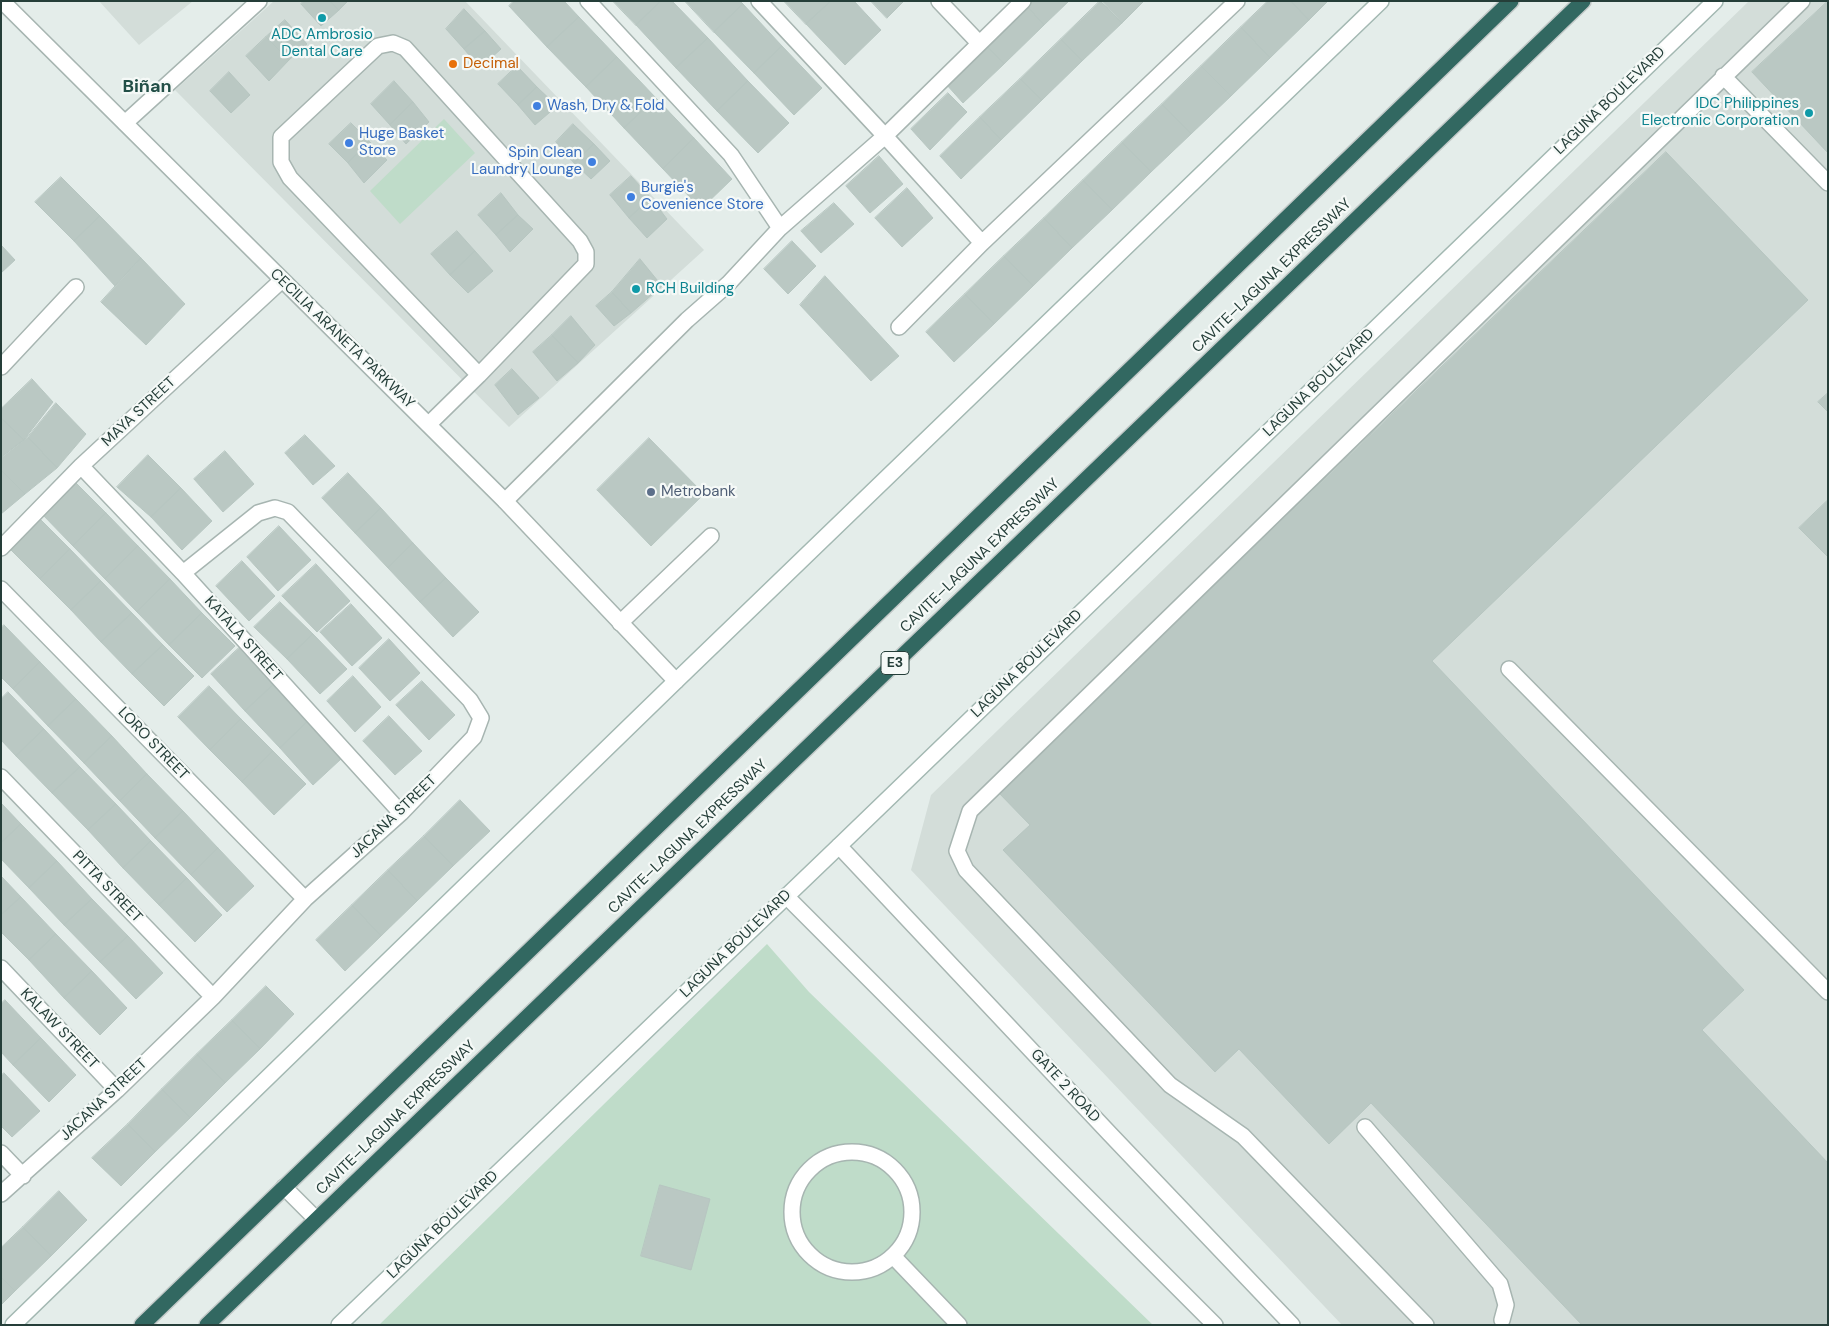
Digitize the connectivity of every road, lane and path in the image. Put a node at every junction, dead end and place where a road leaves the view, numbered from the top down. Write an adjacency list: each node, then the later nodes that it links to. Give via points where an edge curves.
1 (2, 1): 15 (street, CECILIA ARANETA PARKWAY)
2 (259, 1): 15 (street)
3 (588, 1): 18 (street, via 731,155)
4 (759, 1): 16 (street)
5 (939, 1): 13 (street)
6 (1023, 1): 13 (street)
7 (1237, 1): 19 (street)
8 (1380, 1): 34 (street)
9 (1511, 1): 47 (highway, CAVITE–LAGUNA EXPRESSWAY)
10 (1583, 1): 49 (highway, CAVITE–LAGUNA EXPRESSWAY / E3)
11 (1715, 1): 37 (street, LAGUNA BOULEVARD)
12 (1802, 1): 14 (street)
13 (979, 43): 16 (street)
14 (1723, 76): 17 (street); 59 (street, via 970,810 957,850 966,870 1170,1085 1243,1136)
15 (125, 123): 20 (street, CECILIA ARANETA PARKWAY)
16 (884, 136): 18 (street); 19 (street)
17 (1828, 183)
18 (780, 228): 27 (street, via 728,284 687,320)
19 (982, 243): 22 (street)
20 (282, 280): 25 (street, CECILIA ARANETA PARKWAY); 26 (street, MAYA STREET)
21 (76, 287): 23 (street)
22 (899, 327)
23 (1, 367)
24 (479, 375): 24 (street, via 586,264 586,252 580,241 405,48 393,43 378,46 281,137 281,162 290,178); 25 (street)
25 (429, 424): 27 (street, CECILIA ARANETA PARKWAY)
26 (81, 466): 29 (street, MAYA STREET); 30 (street, KATALA STREET)
27 (505, 501): 32 (street, CECILIA ARANETA PARKWAY)
28 (711, 536): 32 (street)
29 (1, 548)
30 (183, 573): 36 (street, KATALA STREET); 36 (street, JACANA STREET, via 258,513 275,508 288,512 470,700 481,718 474,737)
31 (1, 588): 39 (street, LORO STREET)
32 (620, 623): 34 (street, CECILIA ARANETA PARKWAY)
33 (1509, 669): 41 (street)
34 (676, 681): 52 (street)
35 (1, 777): 42 (street, PITTA STREET)
36 (401, 814): 39 (street, JACANA STREET)
37 (839, 846): 38 (street, LAGUNA BOULEVARD); 58 (street, GATE 2 ROAD)
38 (786, 896): 55 (street, LAGUNA BOULEVARD); 57 (street)
39 (304, 899): 42 (street, JACANA STREET)
40 (1, 968): 43 (street, KALAW STREET)
41 (1828, 992)
42 (213, 997): 43 (street, JACANA STREET)
43 (117, 1090): 46 (street, JACANA STREET)
44 (1365, 1127): 51 (street, via 1500,1284 1506,1305)
45 (1, 1153): 46 (street)
46 (23, 1176): 48 (street, JACANA STREET)
47 (284, 1187): 49 (street); 53 (highway, CAVITE–LAGUNA EXPRESSWAY)
48 (1, 1194)
49 (316, 1219): 54 (highway, CAVITE–LAGUNA EXPRESSWAY / E3)
50 (893, 1256): 50 (street, via 904,1243 912,1212 910,1196 893,1168 865,1153 848,1151 818,1162 804,1174 792,1207 793,1225 811,1256 826,1267 843,1272 861,1272); 56 (street)
51 (1501, 1323)
52 (13, 1325)
53 (142, 1325)
54 (207, 1325)
55 (339, 1325)
56 (959, 1325)
57 (1216, 1325)
58 (1292, 1325)
59 (1426, 1325)

